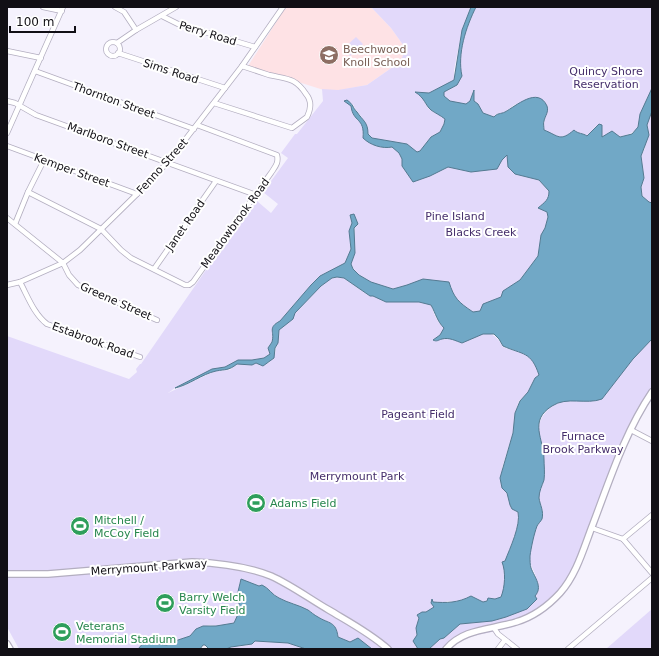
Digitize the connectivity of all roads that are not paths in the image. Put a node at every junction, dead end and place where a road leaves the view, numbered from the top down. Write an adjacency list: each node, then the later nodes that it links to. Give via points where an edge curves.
1 (43, 7): 5 (street)
2 (115, 7): 7 (street, via 124,12)
3 (176, 7): 6 (street, Sims Road)
4 (283, 7): 9 (street, Fenno Street)
5 (62, 9): 12 (street)
6 (162, 16): 7 (street, Sims Road); 9 (street, Perry Road, via 178,24)
7 (136, 30): 8 (street, Sims Road)
8 (117, 43): 11 (street, via 120,49); 11 (street, Sims Road, via 110,43 107,51 114,56)
9 (255, 47): 13 (street, Fenno Street)
10 (7, 51): 12 (street)
11 (118, 53): 15 (street, Sims Road)
12 (41, 58): 14 (street)
13 (242, 66): 15 (street, Fenno Street); 17 (street, via 296,82 310,98 307,117 292,128)
14 (35, 71): 18 (street); 19 (street, Thornton Street)
15 (225, 88): 17 (street, Fenno Street)
16 (7, 101): 18 (street, Marlboro Street)
17 (214, 103): 19 (street, Fenno Street)
18 (20, 105): 20 (street); 24 (street, Marlboro Street, via 36,115)
19 (196, 127): 22 (street, Thornton Street); 24 (street, Fenno Street)
20 (7, 133)
21 (7, 146): 23 (street, Kemper Street)
22 (277, 155): 28 (street, Meadowbrook Road, via 278,164)
23 (44, 160): 26 (street); 27 (street, Kemper Street)
24 (168, 162): 25 (street, Marlboro Street); 27 (street, Fenno Street)
25 (216, 181): 28 (street, Marlboro Street); 33 (street, Janet Road)
26 (28, 192): 30 (street); 31 (street)
27 (137, 194): 31 (street, Fenno Street)
28 (256, 195): 33 (street, Meadowbrook Road, via 190,285 185,285)
29 (7, 218): 30 (street, Greene Street)
30 (15, 224): 32 (street, Greene Street)
31 (101, 229): 32 (street, Fenno Street); 33 (street, via 121,250)
32 (63, 263): 34 (street, Fenno Street); 36 (street, Greene Street, via 78,285)
33 (154, 269)
34 (20, 282): 35 (street, Fenno Street); 37 (street, Estabrook Road, via 36,312 47,324)
35 (7, 285)
36 (157, 320)
37 (140, 358)
38 (652, 392): 39 (main road)
39 (631, 430): 40 (street); 42 (main road, via 616,462)
40 (652, 441)
41 (652, 515): 43 (street)
42 (592, 528): 43 (street); 47 (main road, via 574,571 560,593 535,614)
43 (623, 538): 44 (street)
44 (652, 573)
45 (7, 574): 51 (main road, Merrymount Parkway, via 48,574 192,562 239,567 284,583 364,630)
46 (652, 578): 55 (street)
47 (494, 628): 48 (street); 52 (main road, via 467,634)
48 (504, 640): 53 (street); 54 (street)
49 (7, 644): 50 (main road)
50 (10, 649)
51 (388, 649)
52 (446, 649)
53 (498, 649)
54 (517, 649)
55 (568, 649)

